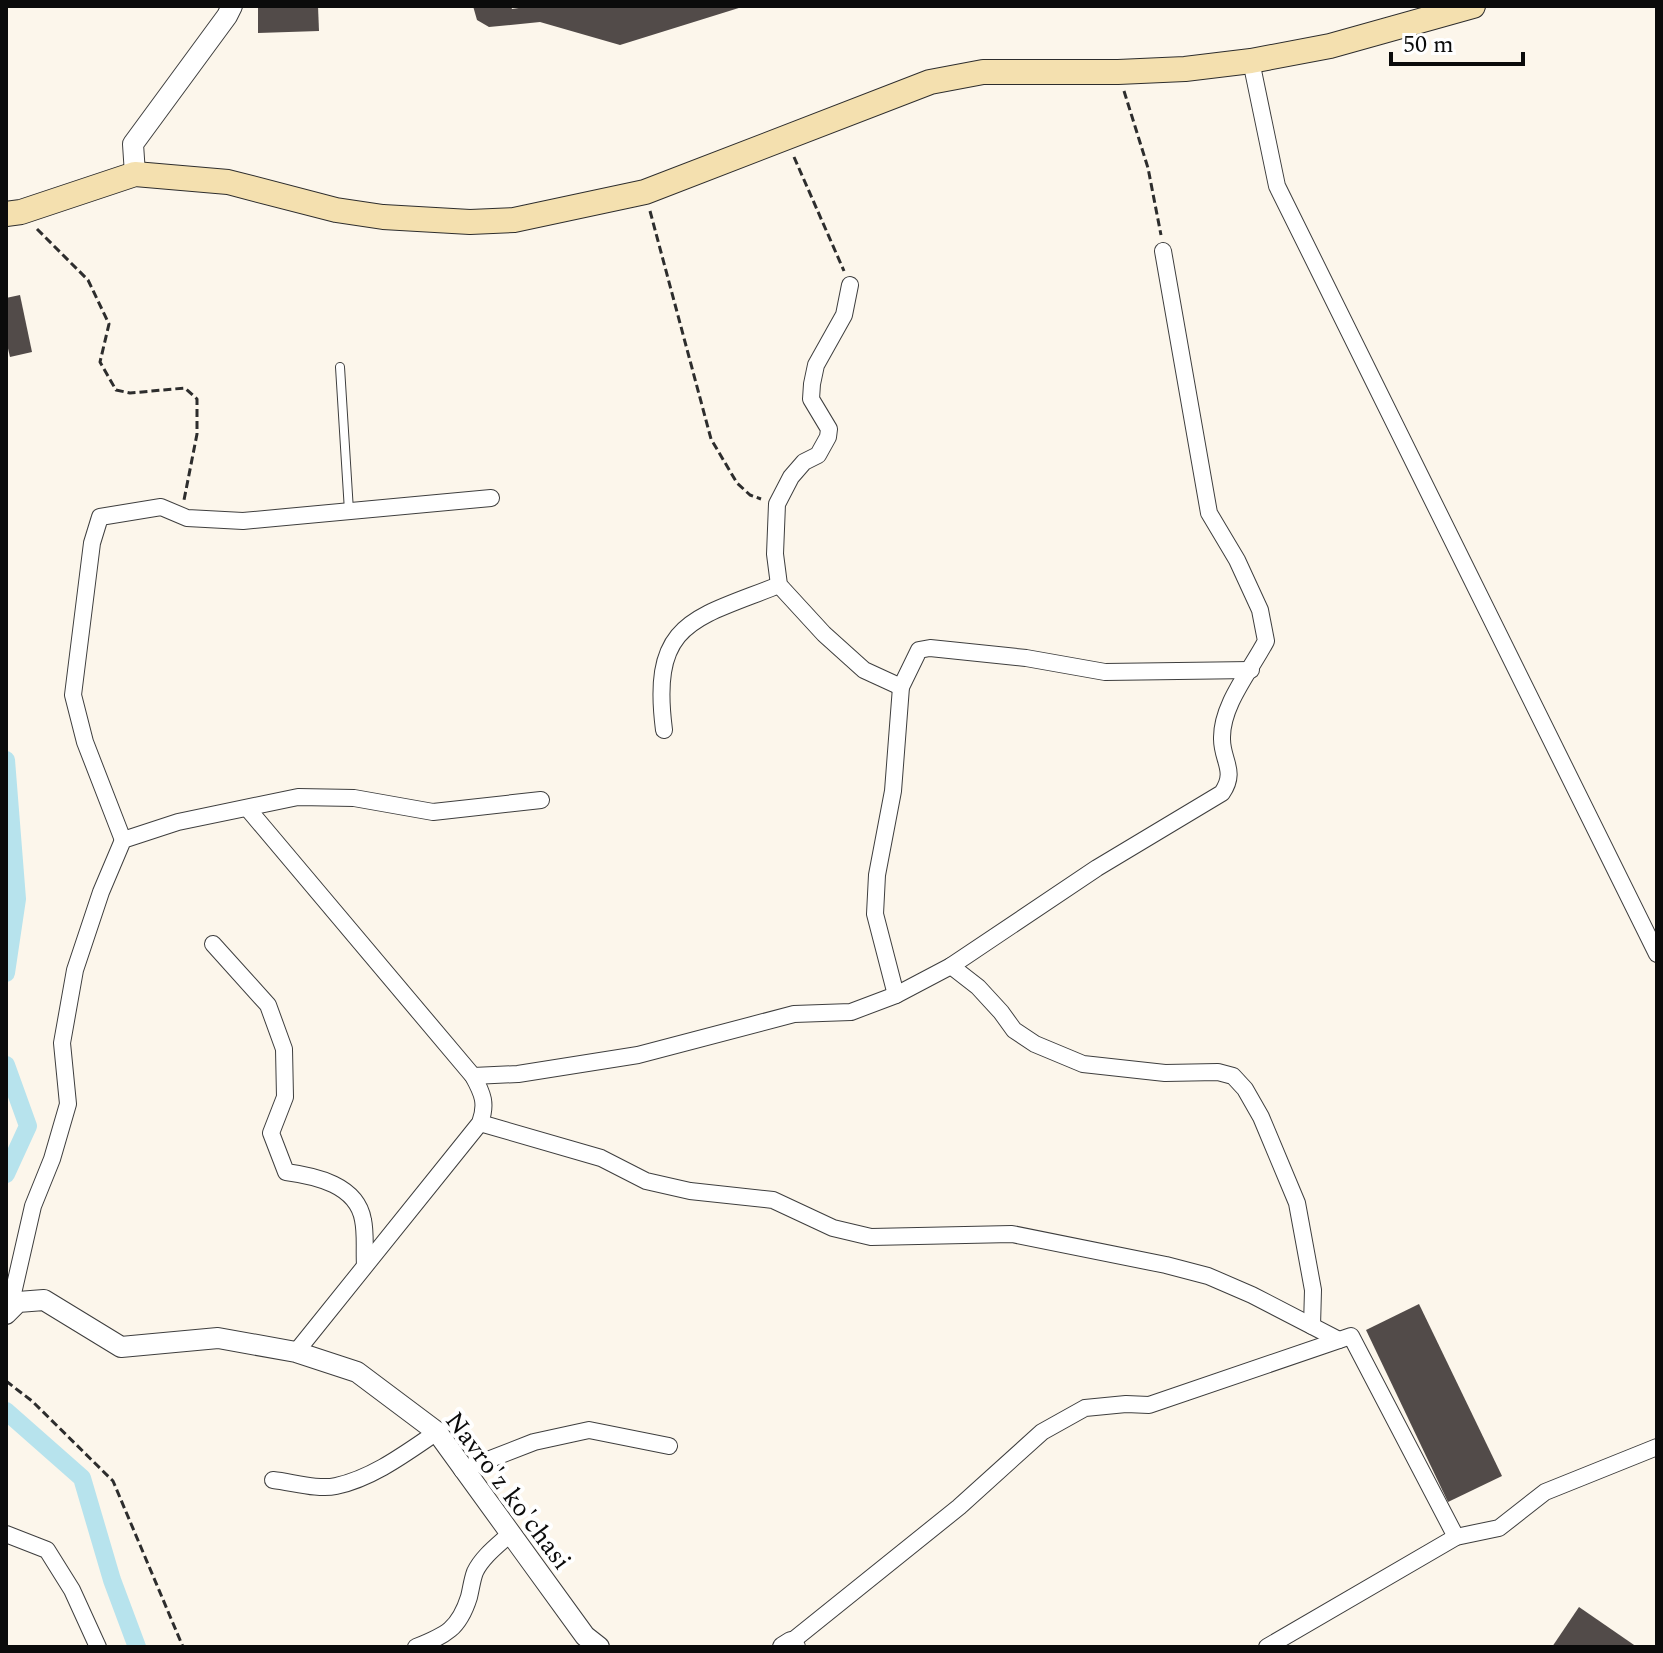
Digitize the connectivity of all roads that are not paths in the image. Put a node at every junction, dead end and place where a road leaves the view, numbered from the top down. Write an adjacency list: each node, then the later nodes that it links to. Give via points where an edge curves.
1 (232, 6): 4 (street, via 133,144)
2 (1473, 6): 3 (main road, via 1330,46)
3 (1251, 61): 4 (main road, via 1118,72 983,72 930,82 645,192 514,220 383,217 228,182); 19 (street, via 1277,186)
4 (135, 174): 5 (main road)
5 (14, 213)
6 (1163, 251): 12 (street, via 1209,513 1260,610 1266,641)
7 (850, 285): 11 (street, via 844,315 816,365 812,384 811,399 829,429 828,437 818,455 791,477 777,504)
8 (340, 367): 10 (lane)
9 (491, 498): 10 (street)
10 (349, 511): 17 (street, via 243,521 181,516 161,507 100,517 92,543 73,695)
11 (779, 585): 13 (street, via 864,670); 14 (street, via 701,615 677,637 663,667)
12 (1251, 670): 13 (street, via 1105,672 930,648 919,650); 20 (street, via 1227,707 1222,739 1230,778 1222,793 1097,868)
13 (901, 687): 21 (street, via 875,914)
14 (664, 730)
15 (541, 800): 16 (street, via 433,812 354,798 298,797)
16 (248, 809): 17 (street, via 178,822); 22 (street)
17 (123, 840): 25 (street, via 75,970 62,1043 68,1104 33,1206)
18 (213, 944): 24 (street, via 268,1005 284,1049 285,1097 271,1133 286,1172 315,1176 352,1195 363,1217)
19 (1657, 954)
20 (951, 966): 21 (street); 26 (street, via 978,987 1014,1030 1083,1064 1233,1076 1261,1117 1297,1203 1313,1290)
21 (896, 995): 22 (street, via 851,1012 794,1014 638,1055)
22 (473, 1076): 23 (street, via 484,1096)
23 (480, 1123): 24 (street); 26 (street, via 601,1158 646,1181 773,1200 833,1228 871,1237 1012,1234 1166,1265 1208,1276)
24 (365, 1265): 28 (street)
25 (8, 1312): 28 (street, Navro'z ko'chasi, via 18,1302 44,1300 121,1347 218,1338)
26 (1312, 1326): 27 (street)
27 (1339, 1340): 36 (street, via 1353,1337); 37 (street, via 1149,1405 1085,1408 1074,1414 1042,1432)
28 (296, 1352): 29 (street, Navro'z ko'chasi, via 357,1372)
29 (437, 1432): 32 (street, Navro'z ko'chasi); 33 (street, via 396,1460 334,1487)
30 (669, 1446): 32 (street, via 589,1430 534,1442)
31 (1657, 1447): 36 (street, via 1545,1492 1499,1528)
32 (462, 1470): 35 (street, Navro'z ko'chasi)
33 (273, 1480)
34 (6, 1534): 38 (street, via 47,1550)
35 (510, 1534): 39 (street, via 476,1571 456,1626); 40 (street, Navro'z ko'chasi, via 585,1636)
36 (1456, 1537): 41 (street)
37 (789, 1645)
38 (98, 1647)
39 (416, 1647)
40 (599, 1647)
41 (1267, 1647)

